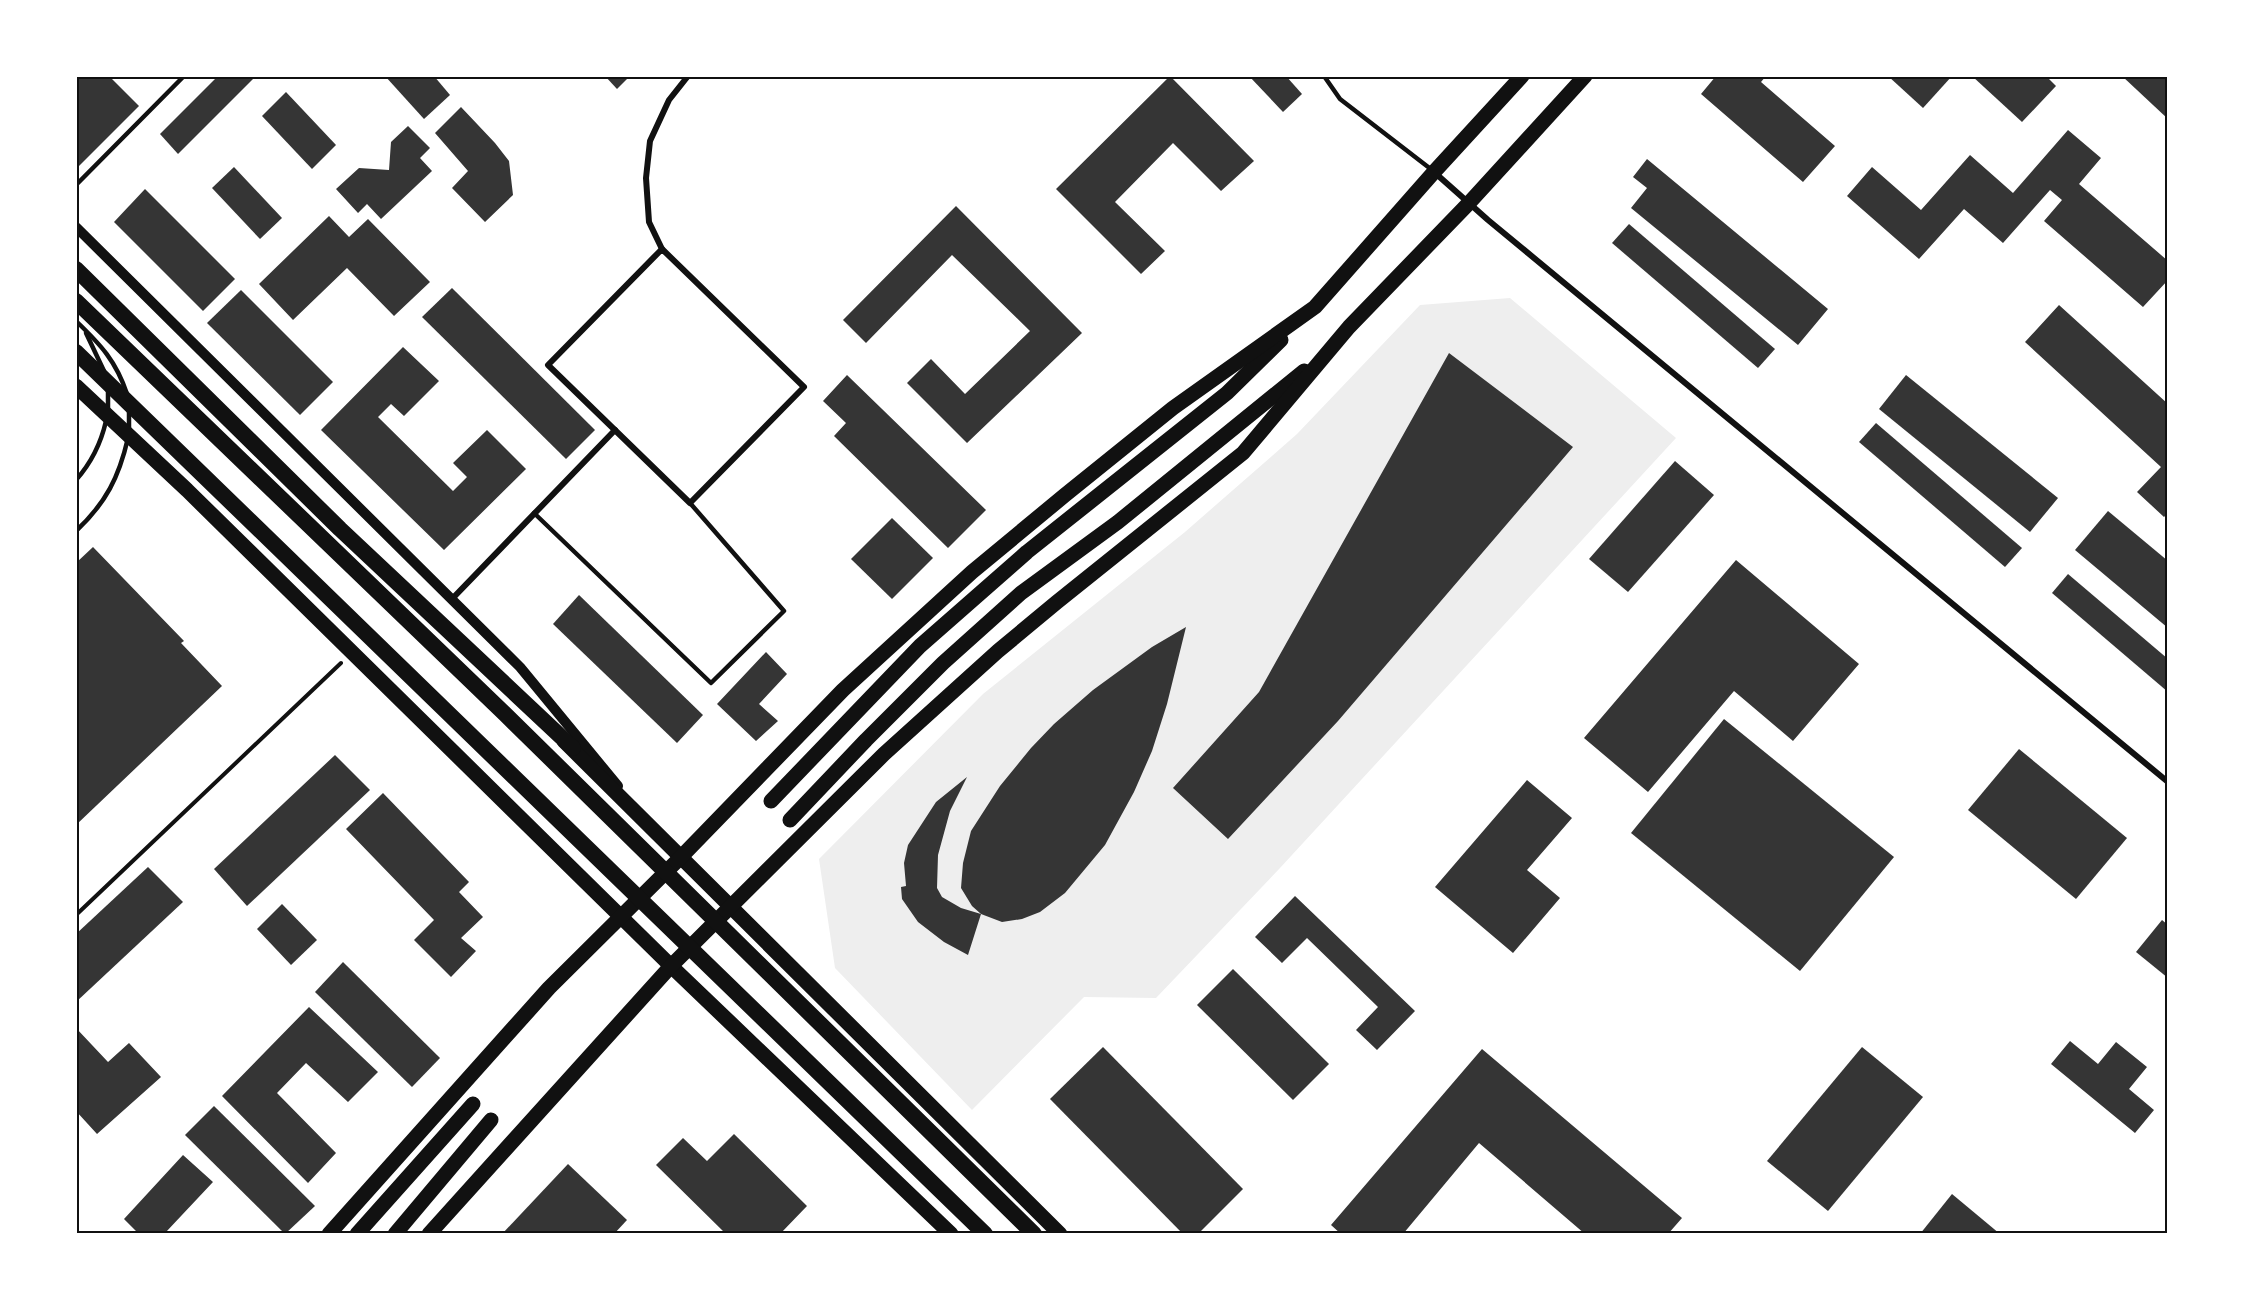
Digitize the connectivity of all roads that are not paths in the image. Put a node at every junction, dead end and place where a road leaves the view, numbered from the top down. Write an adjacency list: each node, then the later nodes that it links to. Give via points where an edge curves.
1 (184, 76): 7 (lane)
2 (688, 76): 10 (street, via 669,100 650,141 646,178 649,222)
3 (1324, 76): 6 (lane, via 1340,99)
4 (1522, 76): 6 (main road)
5 (1585, 76): 8 (main road)
6 (1434, 172): 8 (street); 14 (main road)
7 (76, 185)
8 (1469, 203): 16 (main road); 26 (street)
9 (76, 227): 24 (street)
10 (662, 249): 19 (street, via 548,365); 21 (street, via 804,387)
11 (76, 268): 25 (highway, via 340,530)
12 (76, 276): 25 (main road, via 448,640)
13 (76, 301): 44 (highway)
14 (1316, 307): 27 (main road, via 1227,393 1027,552 920,646); 30 (main road, via 1173,408 972,572 843,690)
15 (79, 323): 20 (lane, via 103,366 109,395 102,438 92,460); 23 (lane, via 104,347 120,373 129,401 130,429 110,490)
16 (1349, 327): 28 (main road, via 1318,359 1118,522 1012,601 935,670); 31 (main road, via 1243,453 990,658 884,754)
17 (76, 352): 36 (highway)
18 (76, 386): 32 (main road)
19 (615, 430): 21 (street); 22 (street)
20 (76, 480)
21 (690, 503): 22 (lane, via 784,611 711,683)
22 (534, 513): 24 (street)
23 (76, 531)
24 (452, 600): 29 (street, via 520,667)
25 (573, 748): 29 (main road)
26 (2168, 783)
27 (771, 801)
28 (790, 820)
29 (650, 825): 30 (main road)
30 (682, 856): 31 (main road); 32 (main road)
31 (732, 907): 33 (main road); 45 (main road)
32 (621, 916): 33 (main road); 37 (main road, via 549,988)
33 (671, 966): 40 (main road); 41 (main road)
34 (473, 1104): 38 (main road)
35 (491, 1120): 39 (main road)
36 (963, 1212): 42 (highway); 43 (highway)
37 (329, 1233)
38 (357, 1233)
39 (395, 1233)
40 (429, 1233)
41 (951, 1233)
42 (980, 1233)
43 (985, 1233)
44 (1034, 1233)
45 (1060, 1233)

